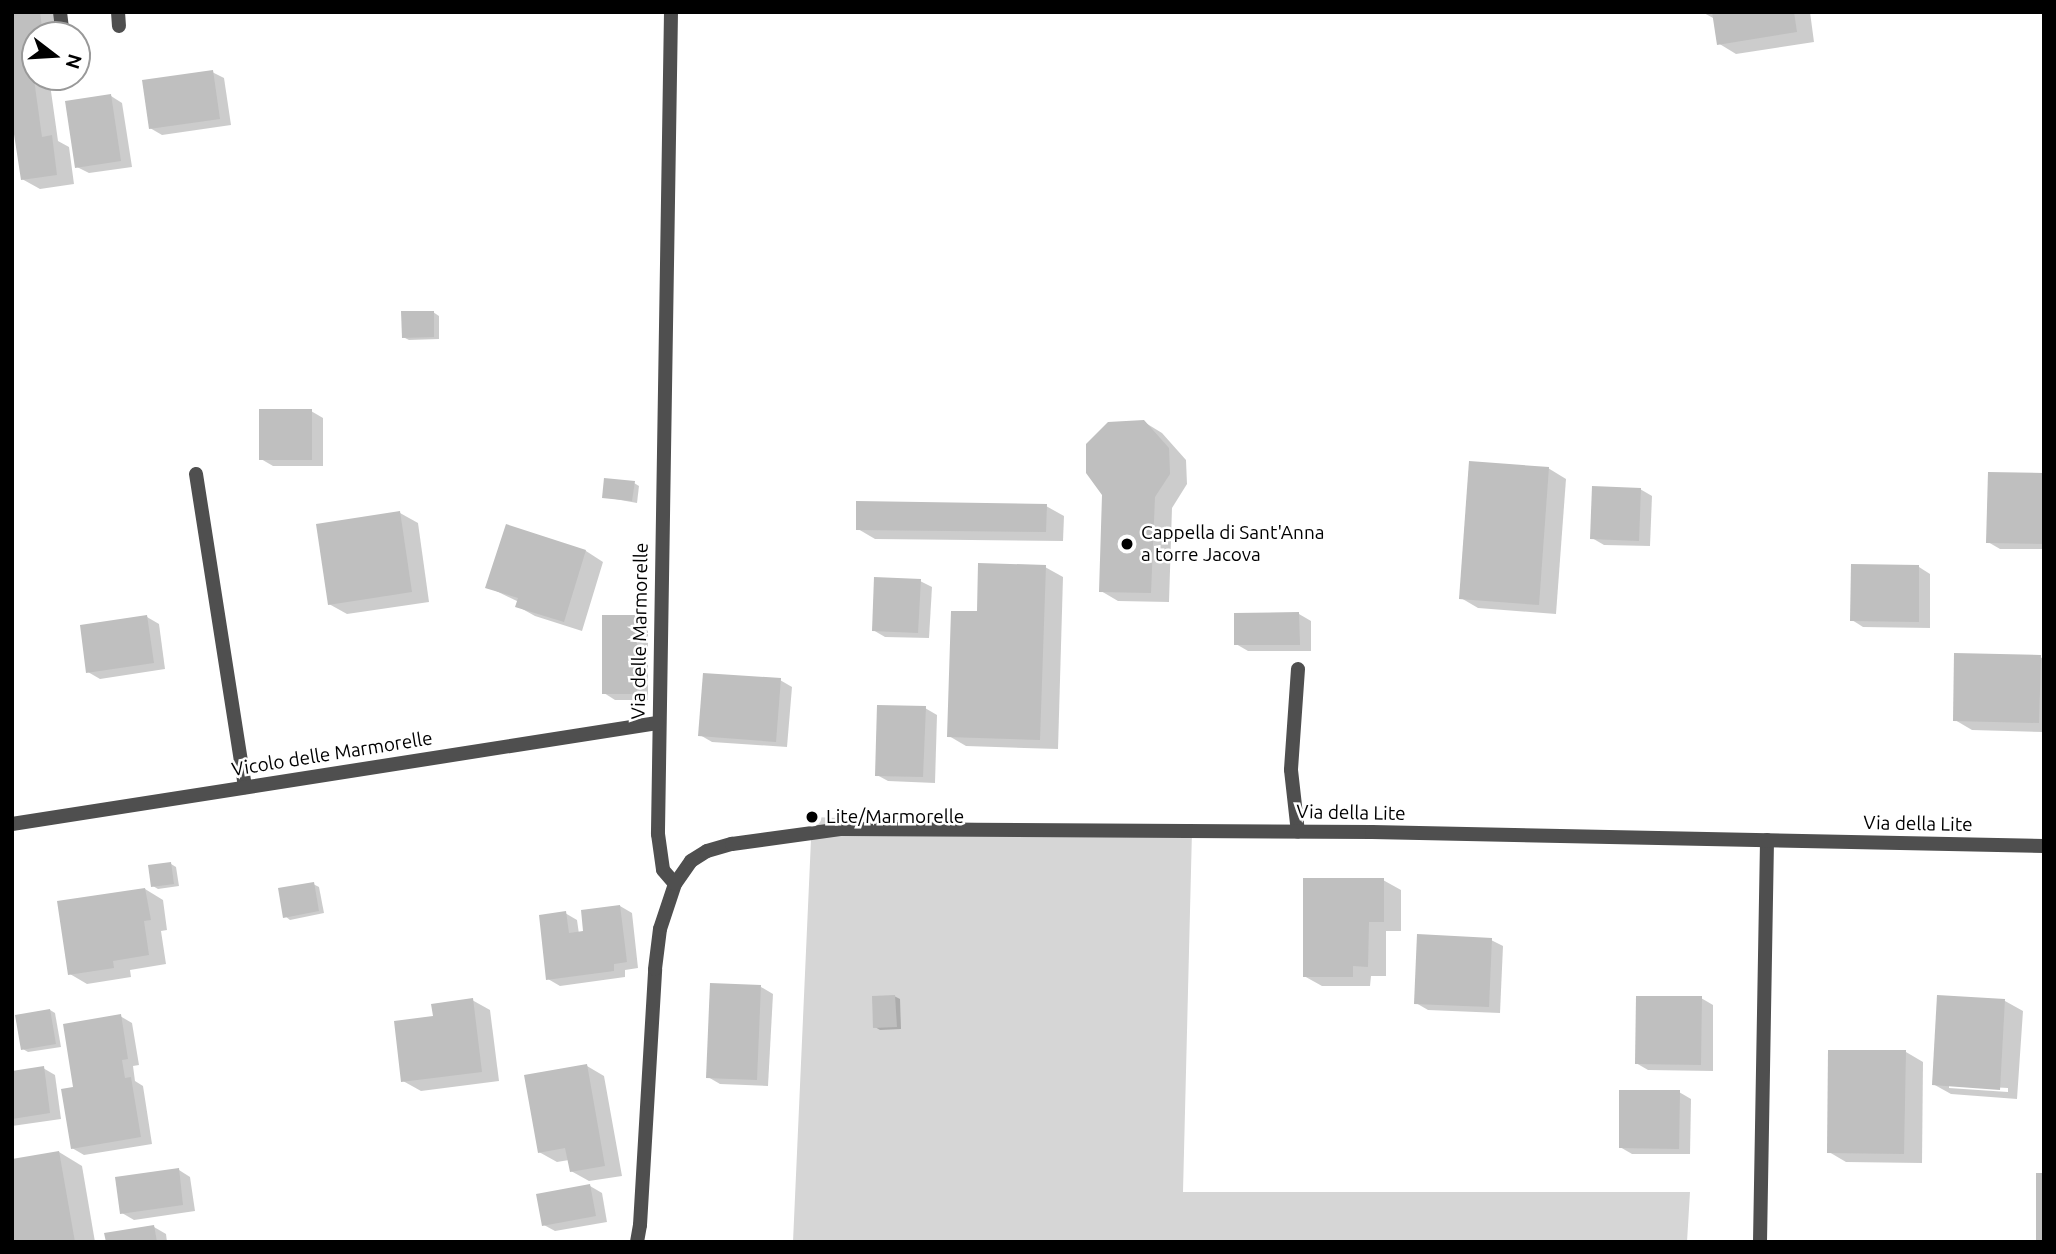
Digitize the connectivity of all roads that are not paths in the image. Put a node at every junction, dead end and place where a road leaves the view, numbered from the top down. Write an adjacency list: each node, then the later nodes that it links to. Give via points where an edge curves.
1 (671, 12): 4 (street, Via delle Marmorelle)
2 (196, 474): 5 (street)
3 (1298, 669): 7 (street, via 1292,770)
4 (657, 723): 5 (street, Vicolo delle Marmorelle); 10 (street, Via delle Marmorelle, via 657,834 663,870)
5 (245, 787): 6 (street, Vicolo delle Marmorelle)
6 (12, 824)
7 (1298, 832): 8 (street, Via della Lite); 10 (street, Via della Lite, via 842,829 706,851 691,861)
8 (1767, 841): 9 (street, Via della Lite); 12 (street)
9 (2044, 846)
10 (675, 884): 11 (street, via 660,929 655,969)
11 (637, 1242)
12 (1760, 1242)

